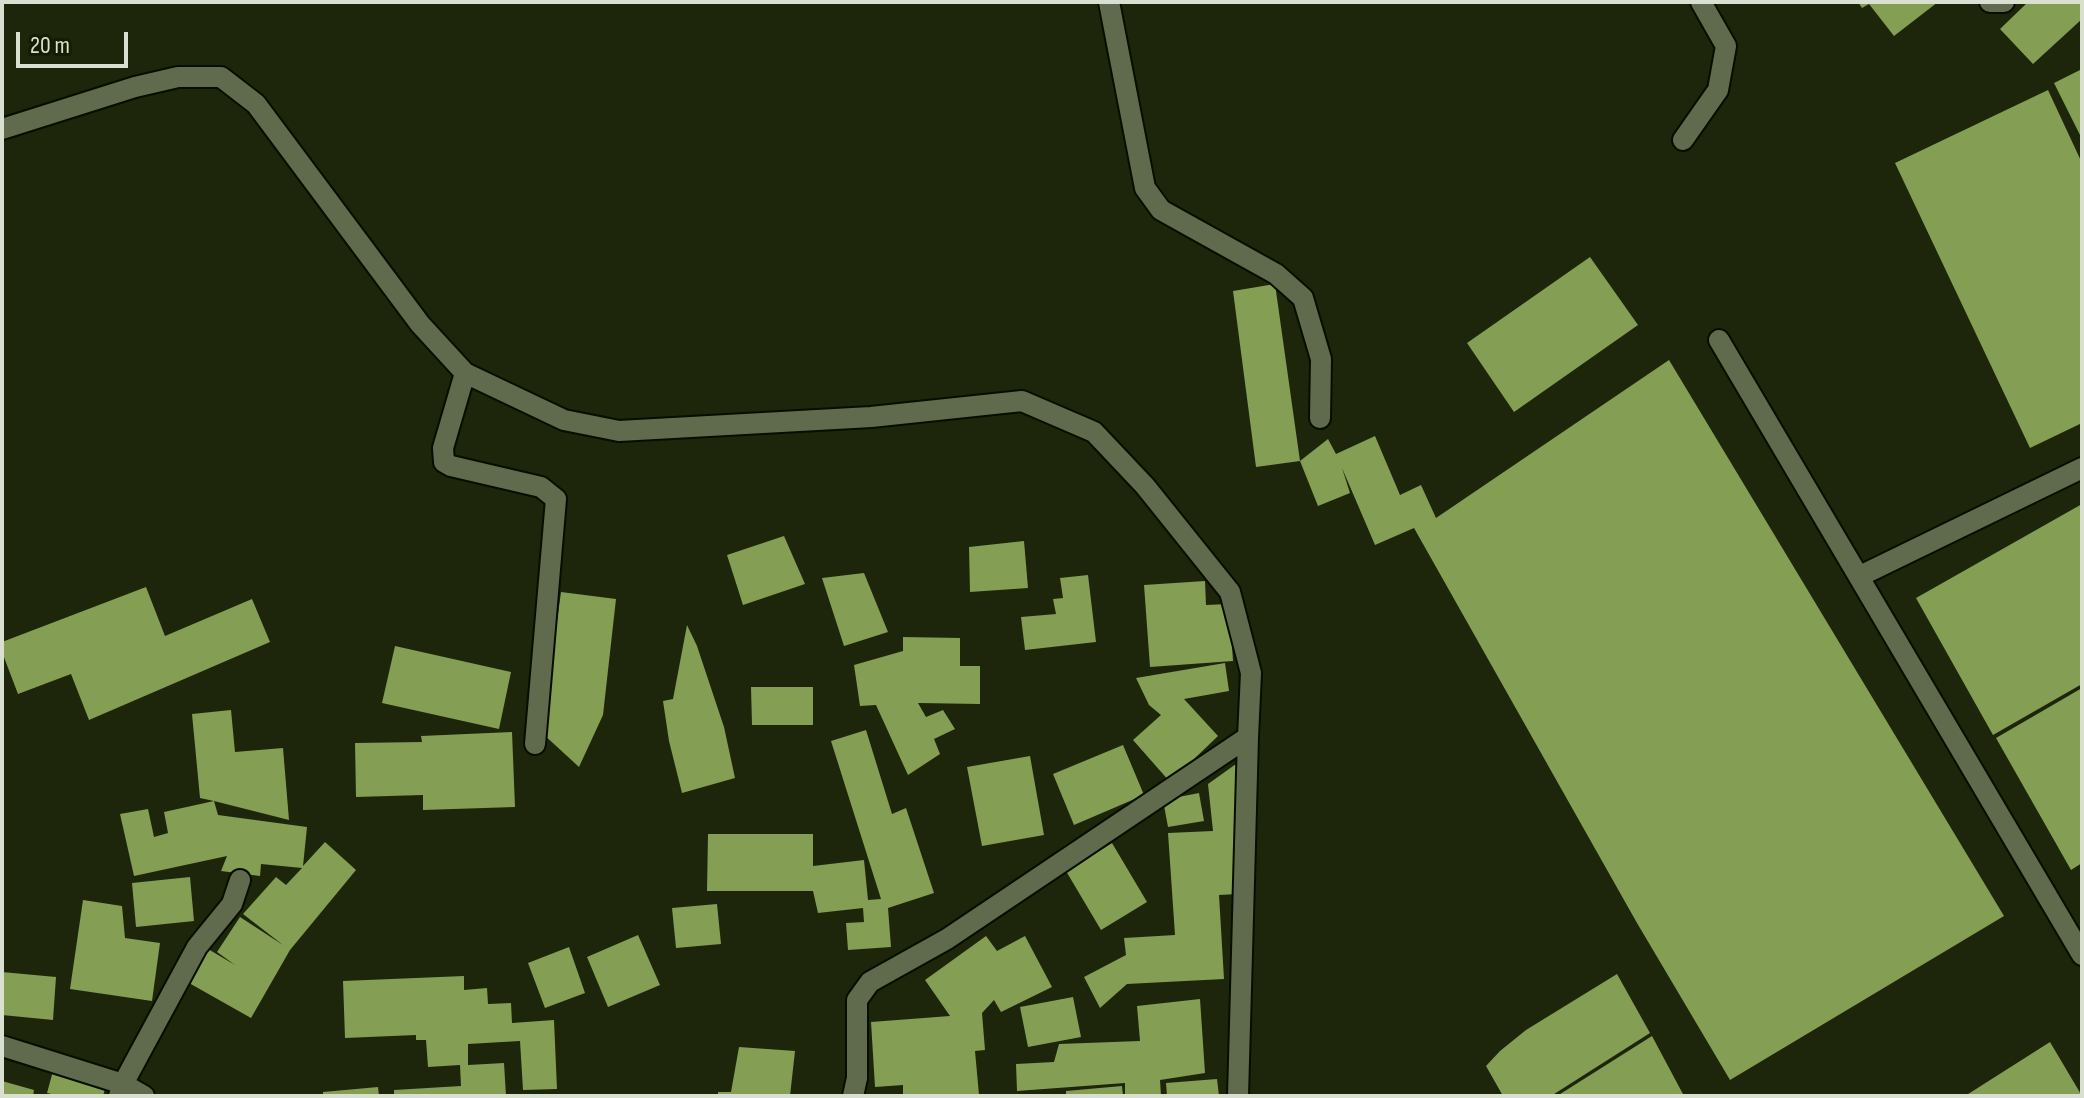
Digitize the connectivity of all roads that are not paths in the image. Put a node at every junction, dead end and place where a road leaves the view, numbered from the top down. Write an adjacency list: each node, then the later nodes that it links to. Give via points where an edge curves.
1 (1109, 2): 9 (street, via 1145,188 1161,210 1276,274 1303,298 1321,359)
2 (1701, 2): 6 (street, via 1726,46 1718,90)
3 (1990, 2): 4 (street)
4 (2004, 2)
5 (2, 129): 8 (street, via 164,80 221,77 256,104 420,324)
6 (1683, 140)
7 (1719, 340): 11 (street)
8 (465, 373): 12 (street, via 564,420 619,431 871,417 1022,401 1094,432 1230,592 1251,673); 13 (street, via 443,448 444,462 541,487 556,499)
9 (1320, 418)
10 (2082, 468): 11 (street)
11 (1860, 576): 15 (street)
12 (1248, 737): 19 (street, via 947,939 870,982 857,1000); 20 (street)
13 (535, 744)
14 (240, 880): 17 (street, via 232,904 197,947)
15 (2082, 955)
16 (2, 1046): 17 (street)
17 (121, 1090): 18 (street)
18 (144, 1096)
19 (853, 1096)
20 (1238, 1096)

